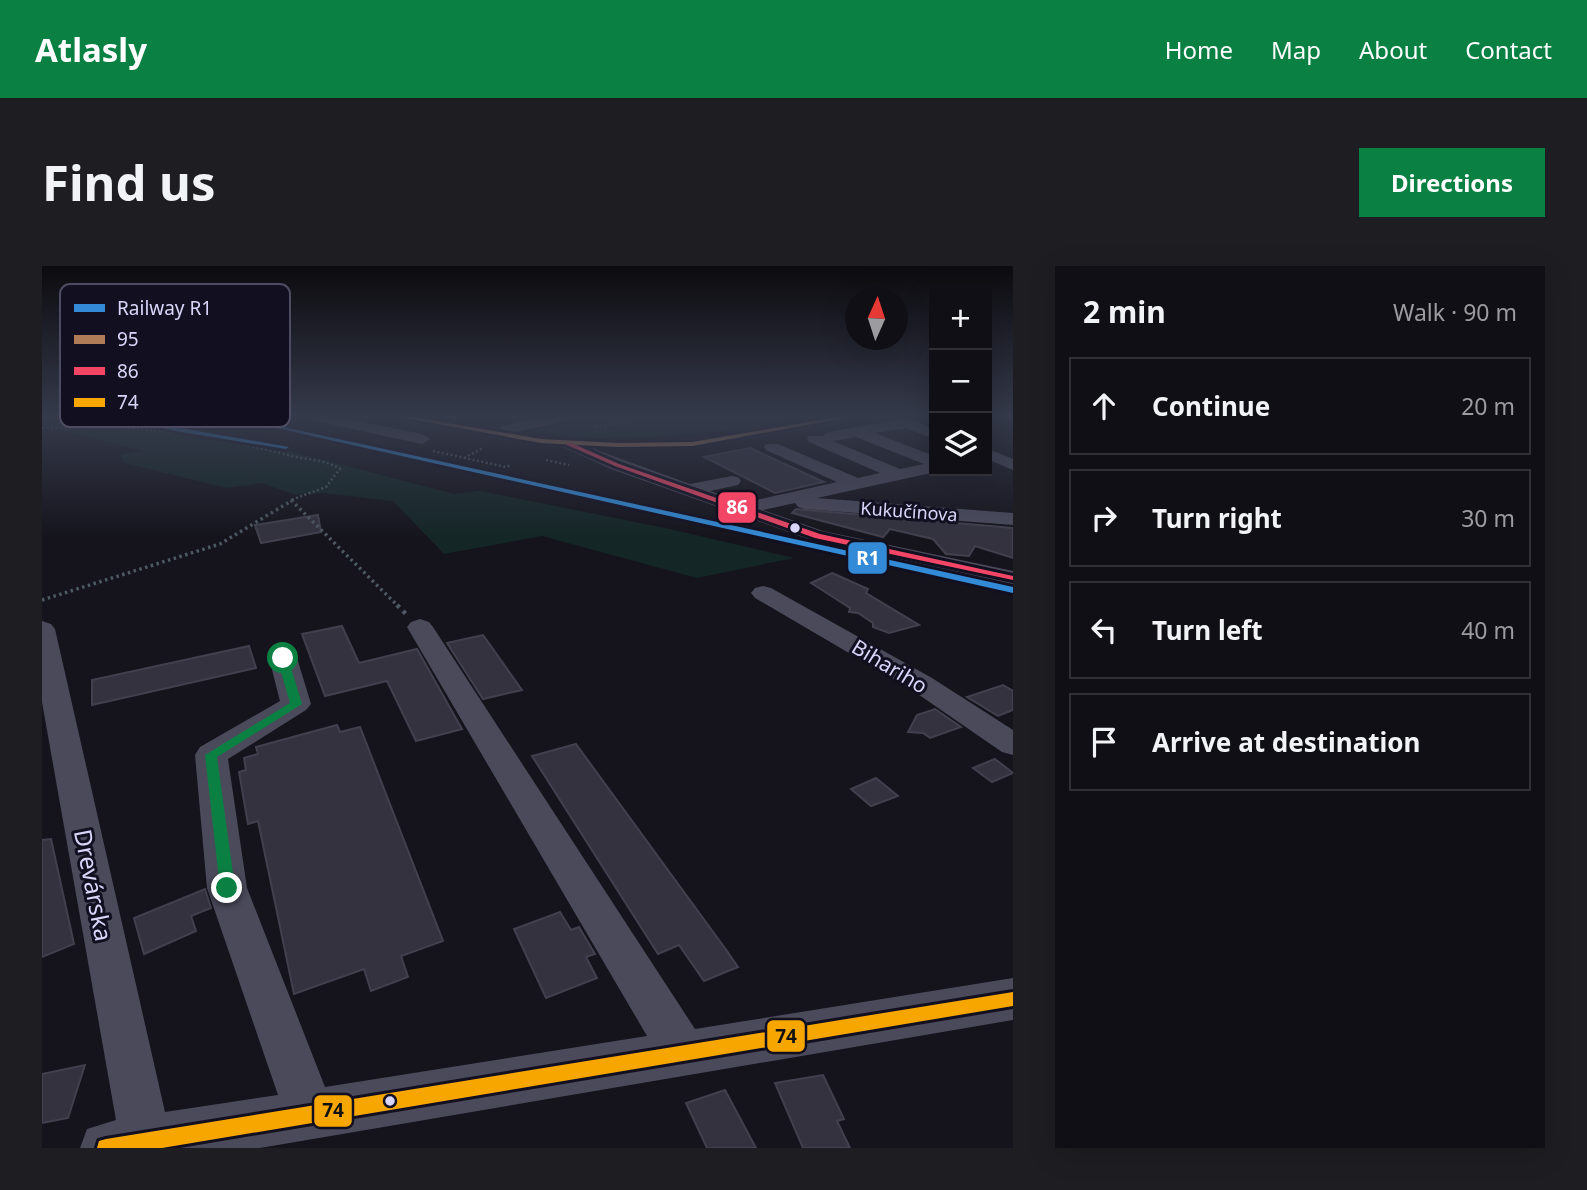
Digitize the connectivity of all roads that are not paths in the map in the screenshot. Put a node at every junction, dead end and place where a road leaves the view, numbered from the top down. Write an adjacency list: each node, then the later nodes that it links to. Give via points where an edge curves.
1 (562, 457): 8 (street)
2 (597, 457): 8 (street)
3 (619, 457): 8 (street)
4 (795, 457): 14 (street)
5 (858, 457): 12 (street)
6 (903, 457): 10 (street)
7 (993, 457): 9 (street)
8 (603, 460): 15 (street)
9 (1013, 465)
10 (929, 466)
11 (929, 466): 12 (street)
12 (899, 475): 14 (street)
13 (732, 481): 15 (street)
14 (856, 484): 16 (street)
15 (690, 490): 19 (street)
16 (827, 491): 18 (street); 19 (street)
17 (805, 503): 20 (street, Kukučínova)
18 (1013, 505)
19 (741, 509): 21 (street, via 839,542)
20 (1013, 519)
21 (1013, 578)
22 (763, 593): 26 (street, Bihariho, via 922,684)
23 (419, 627): 28 (street)
24 (42, 629): 30 (street, Drevárska)
25 (283, 658): 29 (street, via 296,704 211,755 227,888)
26 (1013, 745)
27 (1013, 999): 28 (street)
28 (683, 1053): 29 (street)
29 (310, 1114): 30 (street)
30 (126, 1145)

